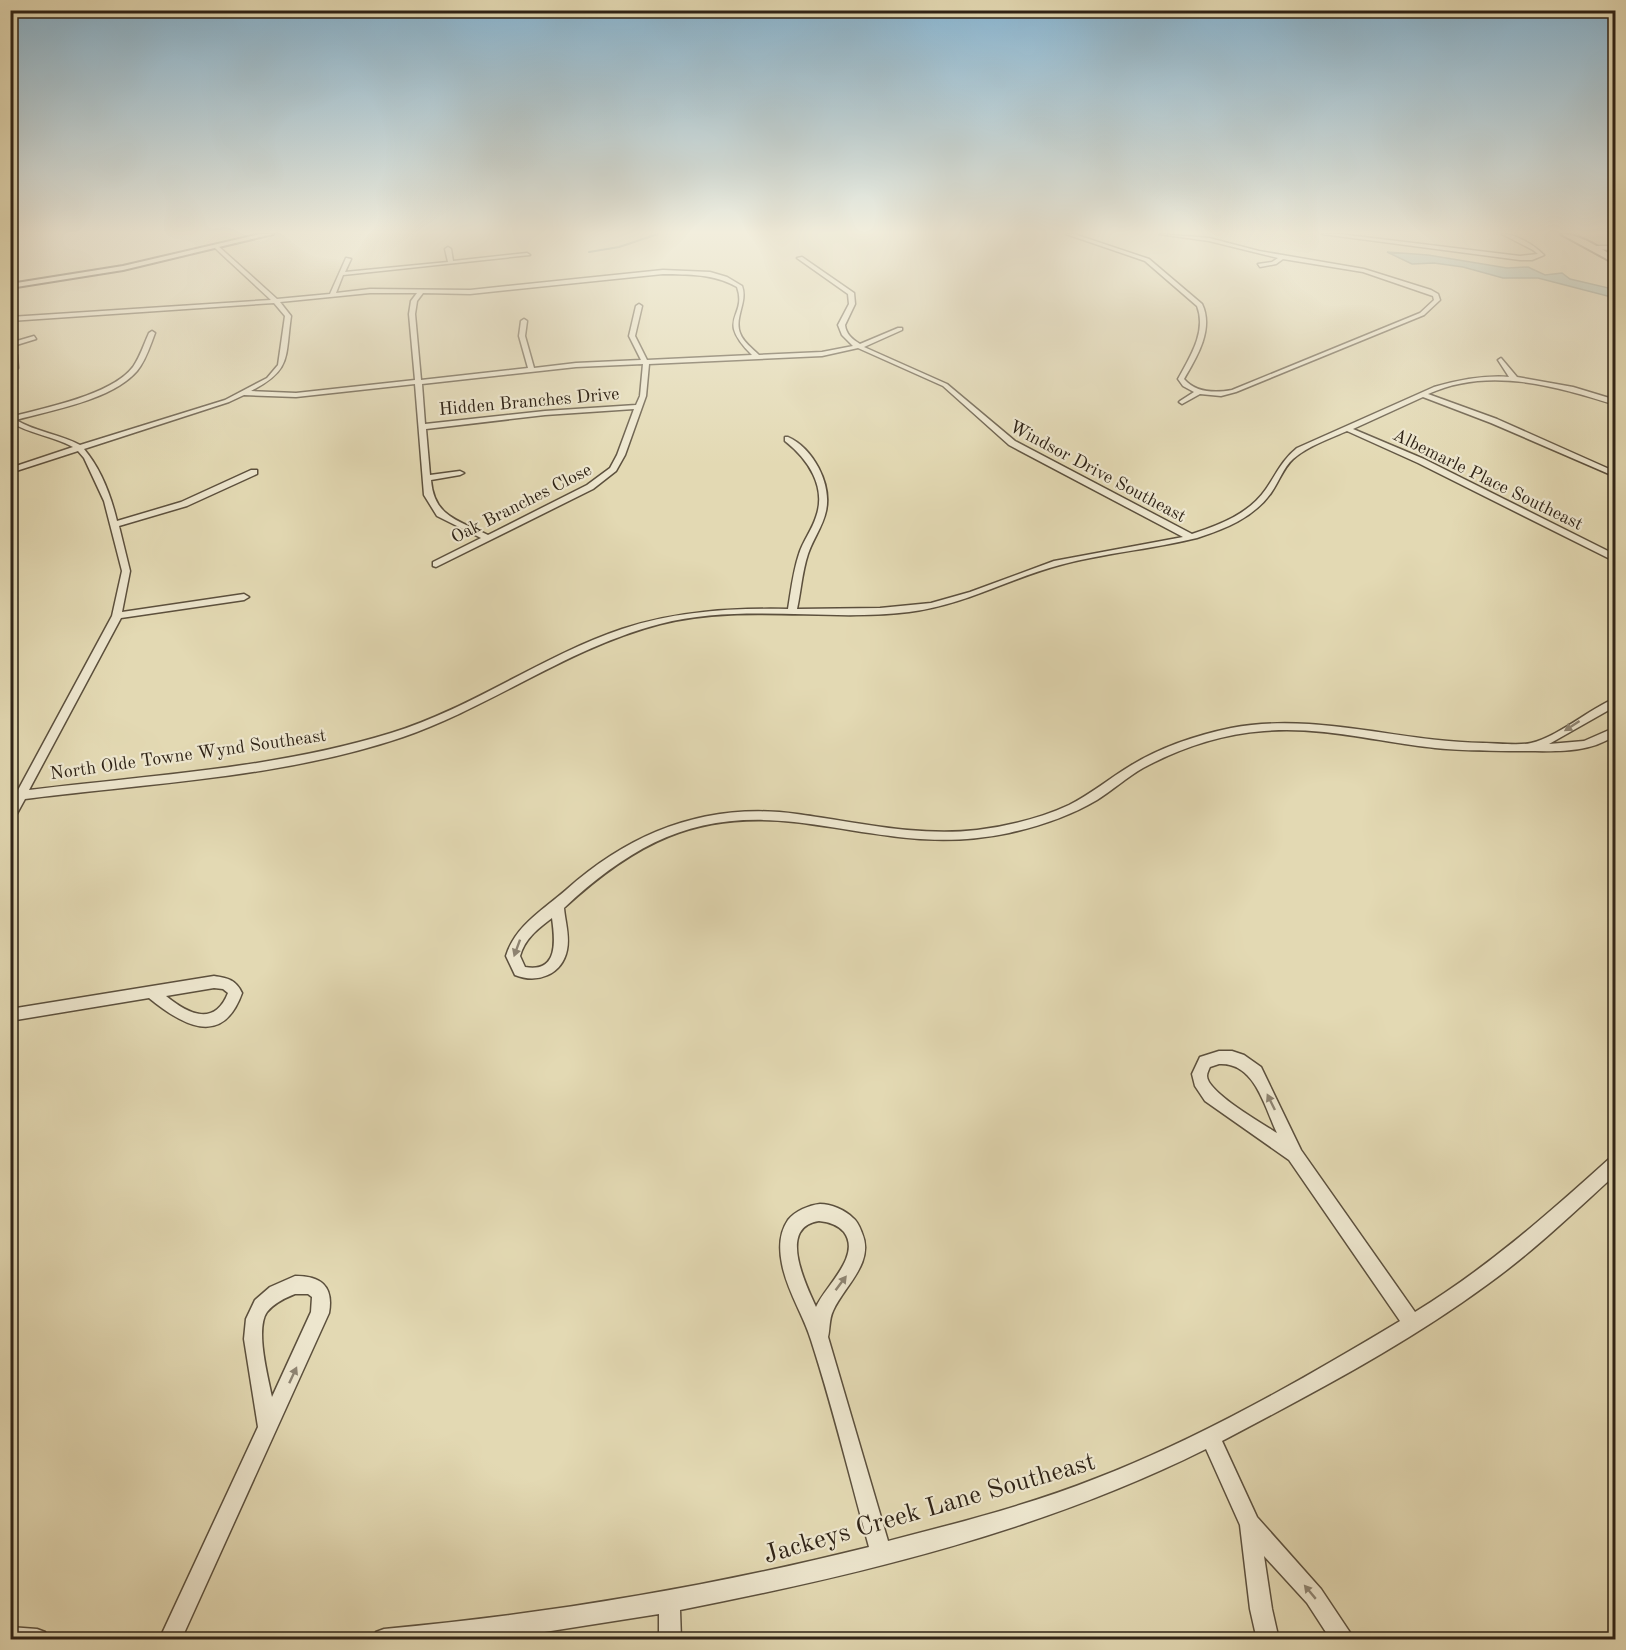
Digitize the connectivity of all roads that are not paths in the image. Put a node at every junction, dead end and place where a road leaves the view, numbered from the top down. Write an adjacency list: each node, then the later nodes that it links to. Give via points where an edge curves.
1 (128, 311): 9 (street)
2 (285, 311): 25 (street, via 288,315 280,365 269,380)
3 (412, 311): 22 (street)
4 (638, 311): 19 (street, via 632,336)
5 (739, 311): 17 (street, via 737,332)
6 (847, 311): 15 (street, Windsor Drive Southeast, via 841,326 844,334)
7 (1202, 311): 24 (street, via 1196,350 1181,379)
8 (1425, 311): 24 (street, via 1234,391)
9 (10, 319)
10 (524, 321): 20 (street, via 522,340)
11 (900, 329): 15 (street)
12 (153, 333): 30 (street, via 128,377 77,400)
13 (34, 338): 14 (street)
14 (10, 345)
15 (860, 346): 17 (street, via 822,354); 41 (street, Windsor Drive Southeast, via 955,392 1011,444)
16 (10, 352): 21 (street, via 15,361)
17 (757, 357): 19 (street)
18 (1501, 360): 23 (street)
19 (646, 361): 20 (street); 29 (street, Oak Branches Close)
20 (531, 369): 22 (street)
21 (10, 375)
22 (418, 380): 25 (street, via 296,394); 31 (street)
23 (1515, 380): 26 (street, North Olde Towne Wynd Southeast, via 1464,380); 28 (street, North Olde Towne Wynd Southeast)
24 (1200, 392): 27 (street)
25 (245, 393): 34 (street)
26 (1422, 394): 32 (street, North Olde Towne Wynd Southeast); 38 (street, via 1494,421)
27 (1182, 402)
28 (1615, 402)
29 (640, 406): 31 (street, Hidden Branches Drive); 42 (street, Oak Branches Close, via 617,463 606,476)
30 (10, 419): 34 (street)
31 (422, 427): 39 (street)
32 (1347, 429): 41 (street, North Olde Towne Wynd Southeast, via 1286,460 1263,499 1240,517); 43 (street, Albemarle Place Southeast, via 1421,461)
33 (788, 439): 46 (street, via 803,450 822,486 822,511 804,553)
34 (80, 448): 35 (street); 40 (street, via 100,481)
35 (10, 471)
36 (255, 472): 40 (street, via 184,504)
37 (460, 473): 39 (street)
38 (1616, 476)
39 (426, 478): 42 (street, via 435,508 448,519)
40 (115, 524): 47 (street, via 126,571)
41 (1190, 537): 46 (street, North Olde Towne Wynd Southeast, via 1057,563 964,597 917,608 877,612)
42 (487, 538): 44 (street, Oak Branches Close)
43 (1616, 559)
44 (436, 564)
45 (244, 597): 47 (street)
46 (792, 610): 51 (street, North Olde Towne Wynd Southeast, via 716,612 637,627 588,645 421,726 369,743 279,762)
47 (117, 616): 51 (street)
48 (1616, 701): 50 (street, one-way to 50, via 1557,736)
49 (1616, 730): 50 (street, via 1590,745)
50 (1527, 747): 53 (street, via 1444,746 1306,727 1234,731 1192,741 1155,757 1075,807 997,831 915,837 778,817 697,820 635,845 581,883)
51 (16, 797): 52 (street)
52 (10, 816)
53 (557, 907): 53 (street, one-way to 53, via 534,923 514,949 520,971 540,972 558,958 562,942)
54 (151, 992): 54 (street, via 214,982 225,983 235,993 219,1015 199,1022); 55 (street)
55 (10, 1015)
56 (1295, 1155): 56 (street, one-way to 56, via 1260,1078 1249,1065 1221,1057 1205,1062 1200,1081 1210,1096); 58 (street)
57 (1616, 1163): 58 (street, Jackeys Creek Lane Southeast, via 1493,1269)
58 (1413, 1324): 61 (street, Jackeys Creek Lane Southeast)
59 (820, 1336): 59 (street, one-way to 59, via 823,1312 851,1270 858,1251 852,1229 844,1220 821,1212 800,1219 792,1226 789,1237 791,1262); 63 (street)
60 (267, 1427): 60 (street, one-way to 60, via 320,1313 321,1293 311,1285 295,1285 276,1293 261,1306 255,1318 253,1340); 67 (street)
61 (1210, 1437): 62 (street); 63 (street, Jackeys Creek Lane Southeast, via 1072,1497)
62 (1250, 1524): 70 (street); 71 (street, one-way to 62, via 1314,1596)
63 (881, 1554): 64 (street, Jackeys Creek Lane Southeast, via 763,1584)
64 (669, 1601): 68 (street, Jackeys Creek Lane Southeast, via 553,1622); 69 (street)
65 (10, 1638): 66 (street)
66 (37, 1640)
67 (170, 1640)
68 (384, 1640)
69 (670, 1640)
70 (1268, 1640)
71 (1344, 1640)

